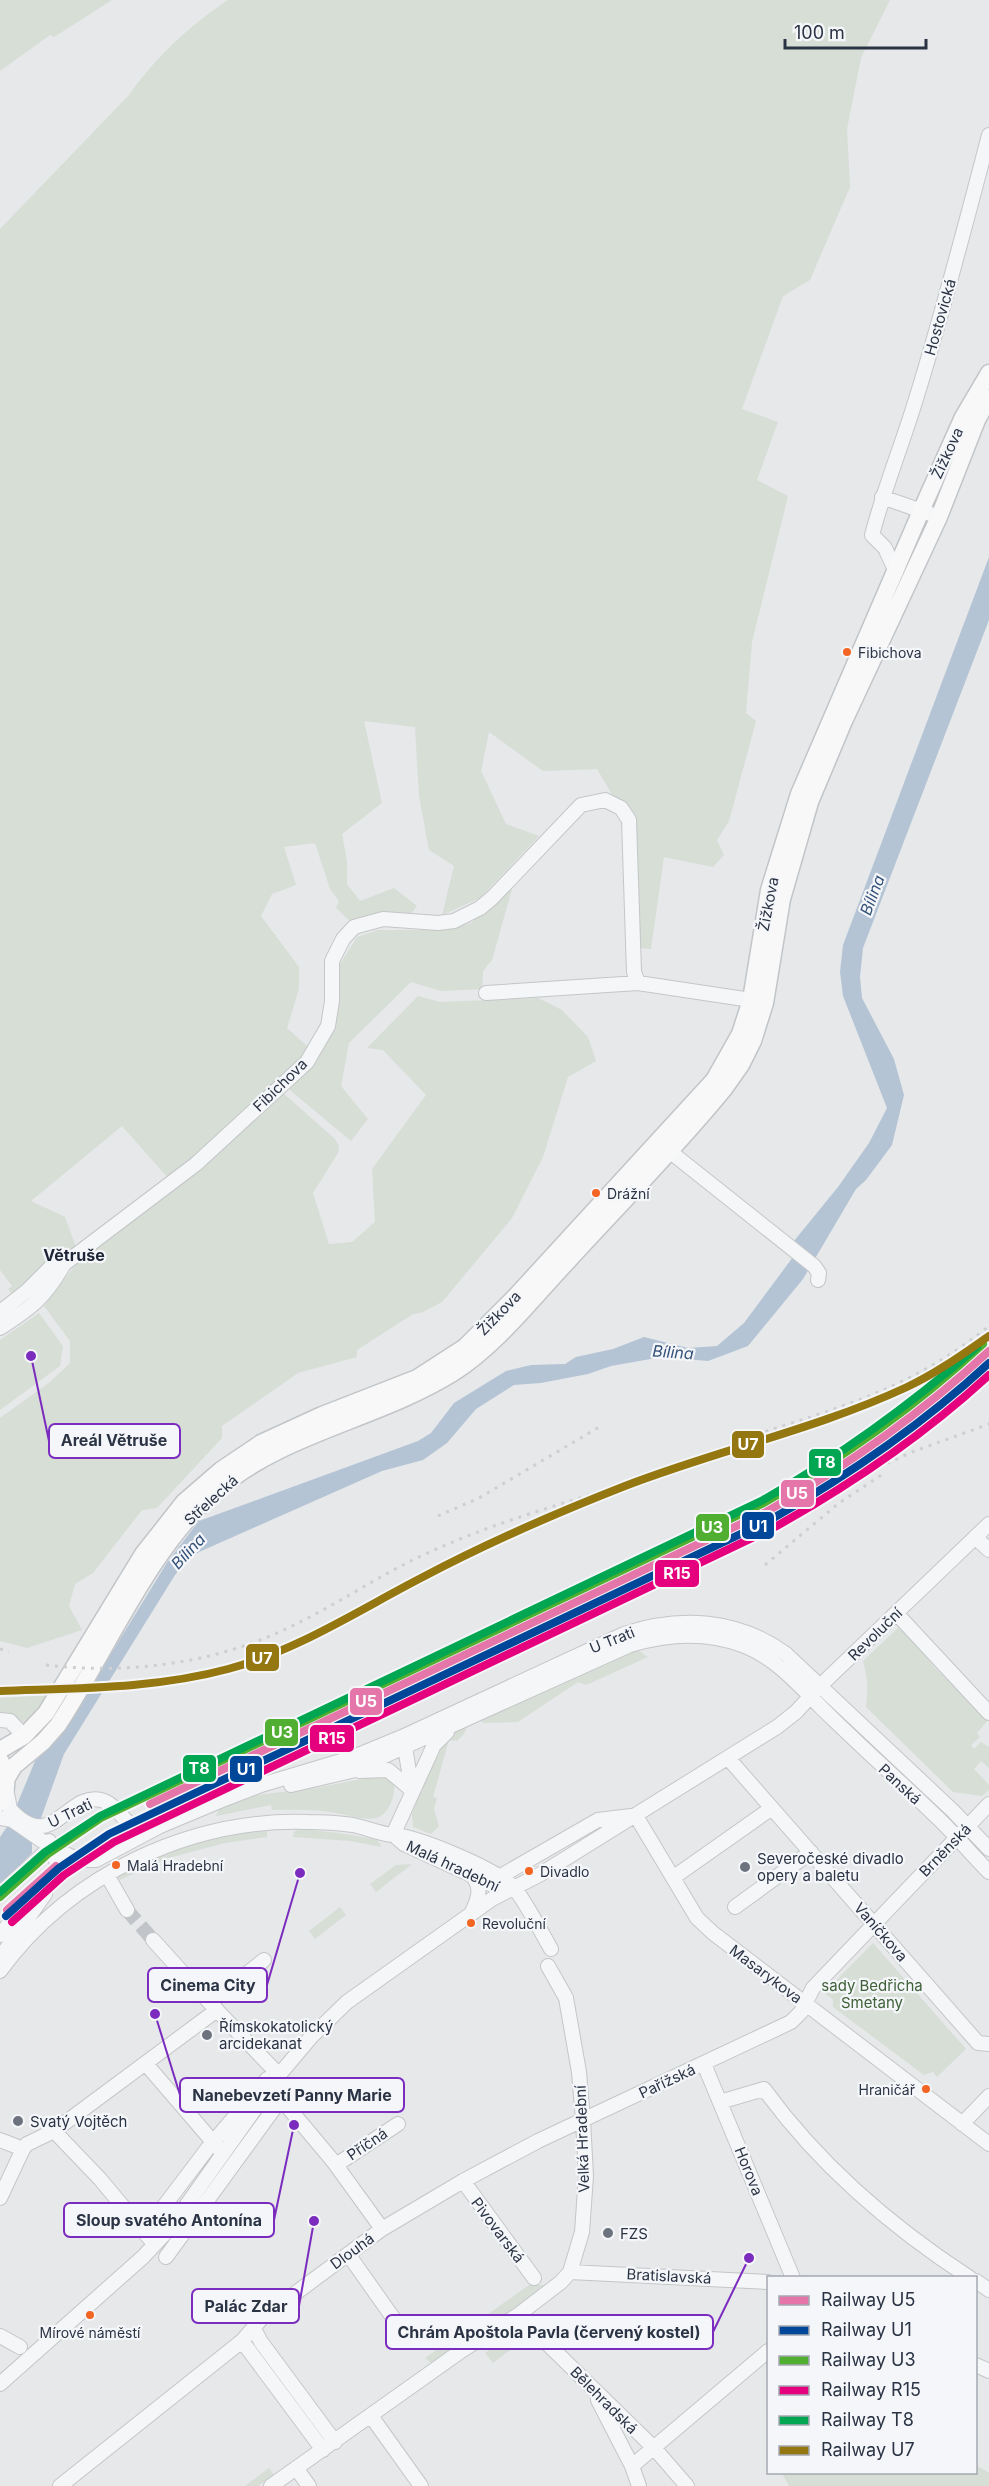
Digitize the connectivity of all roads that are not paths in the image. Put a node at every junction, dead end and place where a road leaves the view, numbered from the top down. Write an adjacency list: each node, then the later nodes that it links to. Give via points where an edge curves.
1 (989, 135): 4 (street, Hostovická, via 947,296)
2 (989, 373): 5 (main road, Žižkova, via 963,417)
3 (989, 398): 6 (main road, Žižkova)
4 (882, 497): 5 (street); 7 (street, Hostovická, via 872,534 885,548)
5 (921, 511): 6 (street); 7 (main road, Žižkova)
6 (939, 517): 11 (main road, Žižkova, via 810,802 782,899 765,1003 753,1041 724,1089)
7 (896, 572): 10 (main road, Žižkova, via 792,813 769,890)
8 (638, 983): 9 (street); 10 (street); 12 (street, Fibichova, via 634,972 629,820 621,808 604,800 592,801 581,805 480,908 454,921 383,919 354,927 332,961 328,1026 307,1062 196,1164)
9 (486, 993)
10 (752, 1000): 11 (main road, Žižkova, via 736,1042 714,1080)
11 (664, 1147): 13 (street, via 814,1266); 16 (main road, Žižkova, via 494,1339)
12 (64, 1264): 14 (street, Fibichova, via 52,1266); 15 (street, Fibichova, via 51,1288)
13 (818, 1280)
14 (0, 1312)
15 (0, 1328)
16 (450, 1367): 26 (main road, Střelecká, via 322,1415 261,1443 207,1481 165,1524 143,1554 46,1713); 32 (main road, Střelecká, via 424,1389 289,1444 246,1468 216,1491 176,1532 58,1725 14,1766)
17 (989, 1524): 18 (street, Revoluční)
18 (975, 1537): 19 (street); 20 (street, Revoluční)
19 (989, 1549)
20 (896, 1613): 21 (street, Revoluční); 23 (street)
21 (821, 1685): 22 (street, Revoluční); 27 (street, U Trati, via 786,1654 753,1634 710,1623 663,1624 610,1640); 41 (street, Panská)
22 (811, 1696): 25 (street, U Trati, via 778,1666 742,1645 703,1636 656,1638 605,1655); 29 (street, Revoluční, via 777,1727); 44 (street, Panská)
23 (989, 1713)
24 (0, 1720): 26 (street, via 10,1721)
25 (453, 1726): 27 (street, U Trati); 33 (street, U Trati, via 434,1745)
26 (24, 1736): 28 (main road, Střelecká)
27 (404, 1742): 31 (street, U Trati); 33 (street); 34 (street, U Trati)
28 (0, 1750)
29 (728, 1758): 36 (street, Vaníčkova); 37 (street, Revoluční)
30 (0, 1760): 32 (main road)
31 (351, 1771): 33 (street, U Trati, via 388,1770); 34 (street, U Trati)
32 (4, 1790): 38 (street)
33 (412, 1790): 43 (street, U Trati)
34 (222, 1800): 40 (street)
35 (989, 1804): 41 (street, Brněnská)
36 (772, 1808): 47 (street, Vaníčkova); 52 (street)
37 (636, 1815): 51 (street, Revoluční, via 598,1820); 52 (street, Masarykova); 54 (street, Revoluční)
38 (9, 1817): 42 (street)
39 (58, 1819): 40 (street, U Trati, via 81,1804 98,1799 110,1804 137,1830); 42 (street, U Trati); 45 (street, via 50,1831)
40 (160, 1826): 45 (street, via 96,1860 79,1860)
41 (967, 1827): 44 (street, Brněnská); 46 (street, Panská)
42 (38, 1832): 45 (street)
43 (393, 1835): 49 (street, Malá hradební, via 319,1822 253,1825 207,1832 173,1843); 50 (street, Malá hradební, via 404,1845); 51 (street, Malá hradební, via 434,1845)
44 (957, 1838): 48 (street, Panská); 59 (street, Brněnská)
45 (51, 1847): 53 (street, via 60,1872); 55 (street)
46 (989, 1849)
47 (811, 1852): 56 (street); 59 (street, Vaníčkova)
48 (989, 1872)
49 (107, 1875): 57 (street); 66 (street, Malá hradební, via 53,1913)
50 (472, 1875): 54 (street, Malá hradební); 58 (street, via 479,1890)
51 (499, 1877): 54 (street)
52 (674, 1877): 67 (street, Masarykova, via 706,1927)
53 (56, 1880): 60 (street, via 25,1904); 63 (street)
54 (510, 1889): 58 (street, Revoluční); 62 (street)
55 (0, 1894)
56 (735, 1907)
57 (127, 1911)
58 (471, 1914): 74 (street, Revoluční, via 347,2002)
59 (874, 1924): 67 (street, Brněnská, via 813,1988); 71 (street, Vaníčkova, via 978,2043)
60 (0, 1935)
61 (153, 1940): 68 (street)
62 (551, 1949)
63 (0, 1958)
64 (264, 1960): 68 (street)
65 (549, 1966): 77 (street, Velká Hradební, via 566,1998)
66 (0, 1971)
67 (805, 2002): 69 (street, Masarykova); 70 (street, Pařížská, via 791,2022)
68 (213, 2006): 72 (street); 74 (street)
69 (824, 2017): 70 (street, Pařížská); 79 (street, Masarykova)
70 (750, 2043): 73 (street, Pařížská)
71 (989, 2043)
72 (146, 2064): 80 (street); 83 (street)
73 (704, 2064): 76 (street, Horova); 77 (street, Pařížská)
74 (274, 2077): 83 (street, Revoluční)
75 (989, 2096): 79 (street)
76 (720, 2102): 94 (street, Horova); 95 (street, via 764,2089 814,2150 857,2194 923,2247)
77 (583, 2120): 86 (street, Dlouhá); 93 (street, Velká Hradební, via 586,2176 582,2232)
78 (398, 2124): 85 (street, Příčná)
79 (962, 2124): 82 (street, Masarykova)
80 (54, 2131): 84 (street); 90 (street)
81 (0, 2140): 84 (street)
82 (989, 2144)
83 (218, 2148): 89 (street); 90 (street, via 171,2227)
84 (23, 2149): 87 (street)
85 (334, 2163): 88 (street); 92 (street, via 281,2099)
86 (463, 2181): 91 (street, Dlouhá); 96 (street, Pivovarská)
87 (0, 2198)
88 (380, 2226)
89 (146, 2230)
90 (155, 2244): 105 (street)
91 (348, 2254): 99 (street); 100 (street, Dlouhá, via 262,2318)
92 (166, 2257)
93 (570, 2272): 97 (street, Bratislavská); 98 (street)
94 (793, 2276)
95 (968, 2276)
96 (534, 2278)
97 (767, 2282)
98 (518, 2315): 106 (street, Bělehradská); 107 (street)
99 (396, 2322)
100 (254, 2329): 102 (street, Dlouhá); 108 (street)
101 (0, 2336): 103 (street)
102 (242, 2341): 108 (street); 113 (street, Dlouhá)
103 (20, 2347)
104 (767, 2352): 109 (street)
105 (0, 2384)
106 (589, 2385): 109 (street, Bělehradská); 110 (street)
107 (371, 2416): 108 (street); 115 (street)
108 (329, 2446): 111 (street)
109 (655, 2449): 110 (street); 117 (street, Bělehradská)
110 (632, 2466): 116 (street)
111 (296, 2468): 112 (street); 114 (street)
112 (308, 2485)
113 (60, 2486)
114 (271, 2486)
115 (421, 2486)
116 (639, 2486)
117 (687, 2486)

